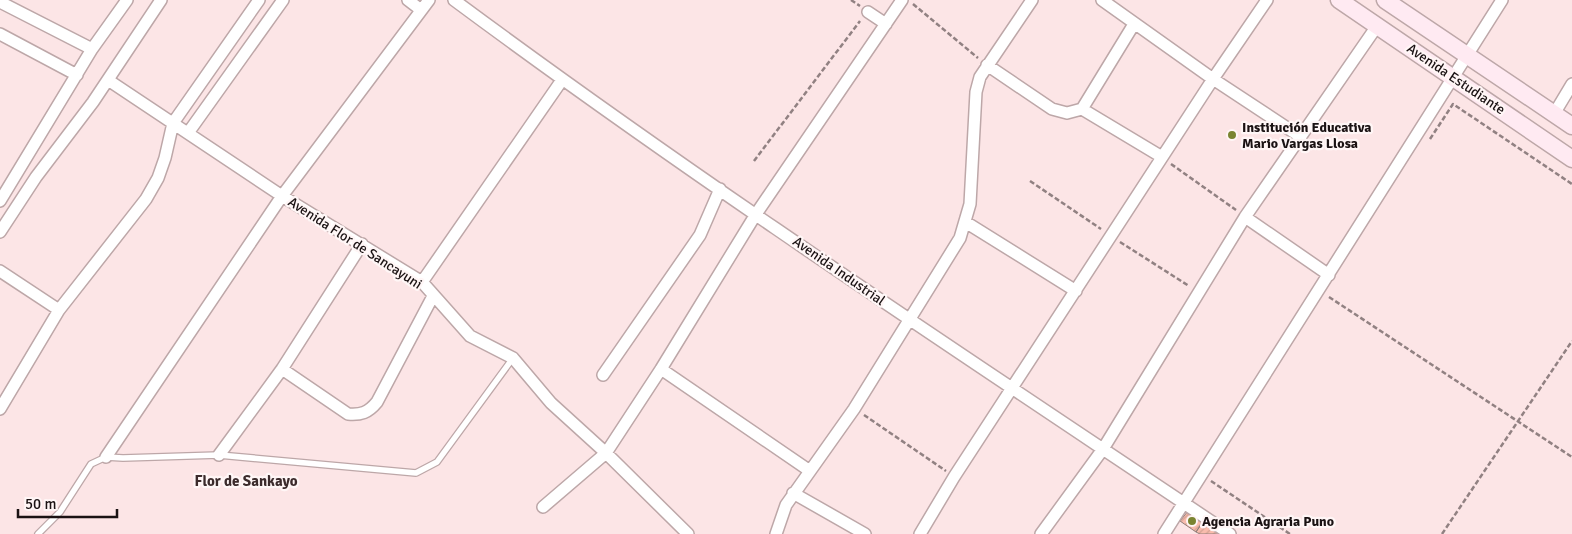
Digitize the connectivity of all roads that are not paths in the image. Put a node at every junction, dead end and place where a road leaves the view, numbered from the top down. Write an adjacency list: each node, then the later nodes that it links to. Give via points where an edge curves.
1 (128, 0): 22 (street)
2 (160, 0): 28 (street)
3 (259, 0): 33 (street)
4 (283, 0): 35 (street)
5 (408, 0): 16 (street)
6 (429, 0): 16 (street)
7 (454, 0): 29 (street, Avenida Industrial)
8 (902, 0): 18 (street)
9 (1032, 0): 24 (street)
10 (1102, 0): 19 (street)
11 (1267, 0): 27 (street)
12 (1339, 0): 20 (street, Avenida Estudiante)
13 (1385, 0): 23 (street, Avenida Estudiante)
14 (1502, 0): 23 (street)
15 (0, 2): 22 (street)
16 (421, 10): 40 (street)
17 (868, 12): 18 (street)
18 (886, 24): 42 (street)
19 (1134, 24): 27 (street); 31 (street)
20 (1377, 26): 26 (street, Avenida Estudiante); 36 (street)
21 (0, 34): 25 (street)
22 (92, 49): 25 (street)
23 (1466, 55): 26 (street); 32 (street, Avenida Estudiante)
24 (987, 65): 31 (street, via 1052,109 1067,113); 44 (street, via 976,92 970,204)
25 (77, 75): 41 (street)
26 (1453, 77): 38 (street, Avenida Estudiante); 48 (street)
27 (1213, 79): 36 (street); 37 (street)
28 (108, 80): 33 (street, Avenida Flor de Sancayuni); 45 (street, via 36,177)
29 (562, 80): 39 (street, Avenida Industrial); 49 (street)
30 (1572, 84): 32 (street)
31 (1082, 109): 37 (street)
32 (1554, 114): 34 (street, Avenida Estudiante)
33 (173, 123): 35 (street, Avenida Flor de Sancayuni); 52 (street, via 161,171 146,199)
34 (1572, 126)
35 (188, 133): 40 (street, Avenida Flor de Sancayuni)
36 (1301, 137): 43 (street)
37 (1162, 157): 50 (street)
38 (1572, 159)
39 (720, 190): 42 (street, Avenida Industrial); 57 (street, via 700,235)
40 (282, 196): 46 (street, Avenida Flor de Sancayuni); 63 (street)
41 (0, 201)
42 (756, 214): 53 (street, Avenida Industrial); 56 (street)
43 (1245, 217): 48 (street); 60 (street)
44 (966, 223): 50 (street); 53 (street)
45 (0, 232)
46 (362, 244): 49 (street, Avenida Flor de Sancayuni); 55 (street)
47 (0, 271): 52 (street)
48 (1329, 274): 66 (street)
49 (422, 282): 51 (street, Avenida Flor de Sancayuni)
50 (1076, 291): 58 (street)
51 (433, 296): 54 (street, Avenida Flor de Sancayuni, via 470,336); 55 (street, via 370,411 348,414)
52 (59, 310): 59 (street)
53 (910, 320): 58 (street, Avenida Industrial); 64 (street)
54 (513, 358): 61 (street, Avenida Flor de Sancayuni, via 551,403); 62 (lane, via 437,462 416,472)
55 (282, 369): 62 (street)
56 (661, 369): 61 (street); 64 (street)
57 (603, 374)
58 (1012, 387): 60 (street, Avenida Industrial); 72 (street)
59 (0, 409)
60 (1102, 449): 66 (street, Avenida Industrial); 73 (street)
61 (606, 453): 67 (street); 69 (street, Avenida Flor de Sancayuni)
62 (219, 455): 63 (lane)
63 (106, 456): 68 (lane, via 91,464 60,512)
64 (810, 471): 65 (street)
65 (793, 493): 70 (street); 71 (street)
66 (1184, 504): 74 (street); 75 (street, Avenida Industrial)
67 (543, 507)
68 (38, 534)
69 (688, 534)
70 (776, 534)
71 (865, 534)
72 (920, 534)
73 (1041, 534)
74 (1164, 534)
75 (1230, 534)

